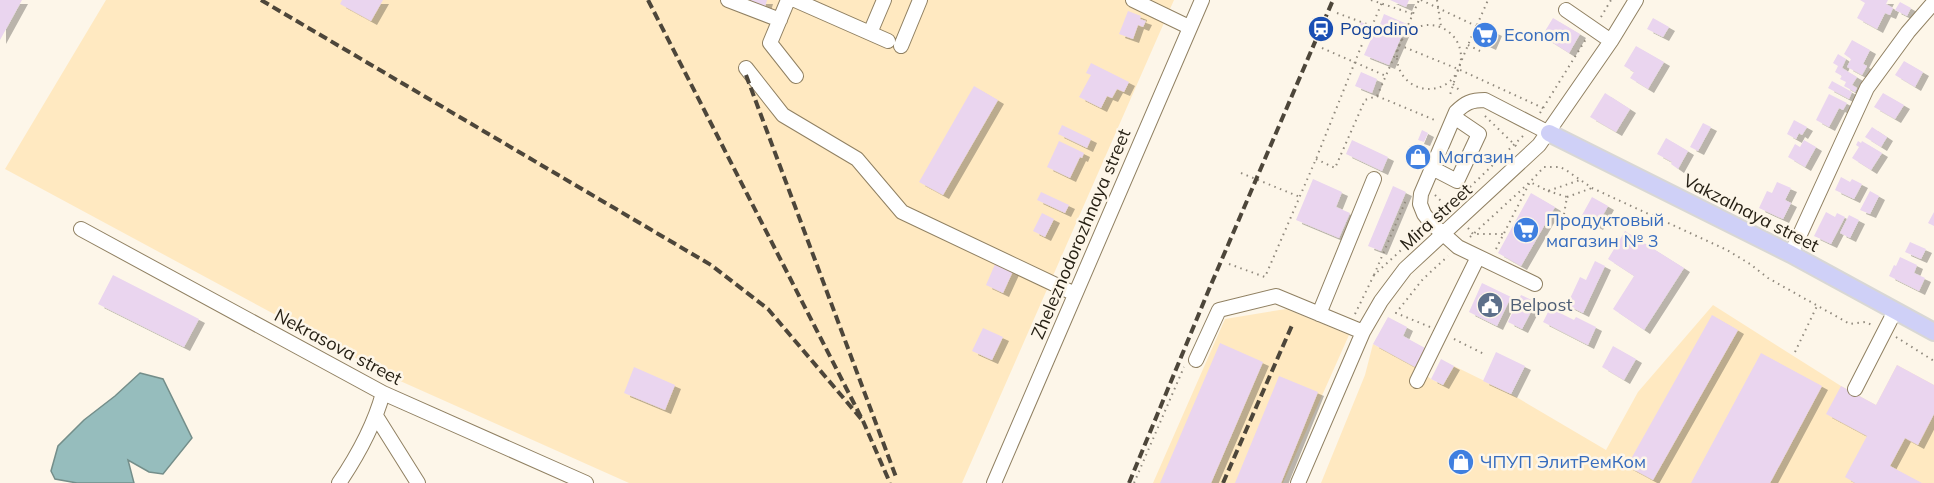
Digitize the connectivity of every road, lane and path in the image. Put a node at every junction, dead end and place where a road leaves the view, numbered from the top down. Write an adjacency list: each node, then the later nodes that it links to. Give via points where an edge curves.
1 (728, 0): 20 (street)
2 (788, 0): 20 (street)
3 (795, 0): 25 (street)
4 (884, 0): 25 (street)
5 (921, 0): 25 (street, via 895,43)
6 (1133, 0): 22 (street)
7 (1202, 0): 22 (street, Zheleznodorozhnaya street)
8 (1371, 0): 14 (path)
9 (1420, 0): 16 (path); 19 (path)
10 (1437, 0): 16 (path)
11 (1488, 0): 21 (path)
12 (1611, 0): 24 (path)
13 (1636, 0): 26 (street, Mira street)
14 (1383, 1): 18 (path, via 1372,26); 19 (path)
15 (1934, 2): 73 (street, via 1867,88)
16 (1438, 8): 21 (path); 23 (path)
17 (1566, 10): 24 (street)
18 (1337, 13)
19 (1413, 14): 28 (path)
20 (780, 20): 35 (street, via 771,43)
21 (1476, 26): 29 (path)
22 (1189, 27): 78 (street, Zheleznodorozhnaya street)
23 (1441, 28): 28 (path, via 1416,28); 34 (path, via 1458,45)
24 (1594, 28): 26 (street); 41 (path)
25 (870, 33)
26 (1611, 41): 47 (street, Mira street)
27 (1363, 42): 32 (path)
28 (1399, 45): 34 (path); 34 (path, via 1399,69 1417,87 1441,87); 36 (path)
29 (1468, 45): 31 (path); 34 (path)
30 (1322, 48): 32 (path)
31 (1480, 51)
32 (1355, 62): 36 (path); 50 (path)
33 (746, 68): 78 (street, via 783,115 857,159 902,212)
34 (1458, 69): 37 (path); 41 (path)
35 (796, 76)
36 (1386, 76): 39 (path)
37 (1454, 84): 38 (path); 40 (path)
38 (1459, 90)
39 (1377, 96): 45 (path); 50 (path, via 1365,100 1335,168)
40 (1447, 105)
41 (1543, 108): 44 (path)
42 (1484, 115): 48 (path)
43 (1454, 117): 47 (street, via 1464,103 1485,100); 52 (street); 52 (street, via 1479,134 1457,181)
44 (1537, 118)
45 (1439, 123)
46 (1528, 131): 48 (path)
47 (1549, 133): 71 (street, Mira street); 73 (main road, Vakzalnaya street)
48 (1515, 144): 49 (path); 64 (path)
49 (1522, 152)
50 (1316, 159): 62 (path)
51 (1570, 164): 53 (path)
52 (1432, 168): 71 (street, via 1420,204 1431,223)
53 (1566, 170): 54 (path, via 1544,167); 57 (path)
54 (1540, 171)
55 (1241, 173): 62 (path)
56 (1374, 179): 81 (street)
57 (1580, 180): 58 (path); 60 (path)
58 (1592, 188): 63 (path); 79 (path, via 1727,250)
59 (1429, 189): 64 (path)
60 (1548, 191): 63 (path); 72 (path, via 1530,182)
61 (1408, 195): 76 (path)
62 (1300, 196): 75 (path, via 1265,277)
63 (1567, 197): 66 (path)
64 (1448, 208): 65 (path); 67 (path)
65 (1454, 214)
66 (1564, 214)
67 (1436, 219)
68 (1465, 226): 72 (path, via 1473,234)
69 (81, 229): 93 (street, Nekrasova street)
70 (1424, 229): 76 (path)
71 (1444, 234): 74 (street, via 1458,247); 84 (street, Mira street, via 1394,282)
72 (1504, 234): 74 (path)
73 (1791, 254): 80 (main road, Vakzalnaya street)
74 (1484, 260): 77 (street); 85 (street)
75 (1229, 264)
76 (1374, 275): 82 (path)
77 (1535, 284)
78 (1075, 294): 98 (street, Zheleznodorozhnaya street)
79 (1817, 306): 83 (path, via 1850,324 1866,322); 87 (path)
80 (1895, 311): 83 (street); 86 (main road, Vakzalnaya street)
81 (1319, 314): 82 (street); 89 (street, via 1276,296 1220,310)
82 (1349, 326): 84 (street)
83 (1885, 331): 90 (path); 92 (street)
84 (1363, 332): 100 (street, Mira street)
85 (1441, 332): 88 (path); 91 (street)
86 (1934, 332)
87 (1795, 352)
88 (1486, 355)
89 (1192, 359): 99 (path)
90 (1934, 362)
91 (1417, 381)
92 (1855, 389)
93 (383, 393): 94 (street); 97 (street, Nekrasova street)
94 (376, 416): 95 (street); 96 (street)
95 (339, 483)
96 (418, 483)
97 (586, 483)
98 (994, 483)
99 (1134, 483)
100 (1298, 483)

